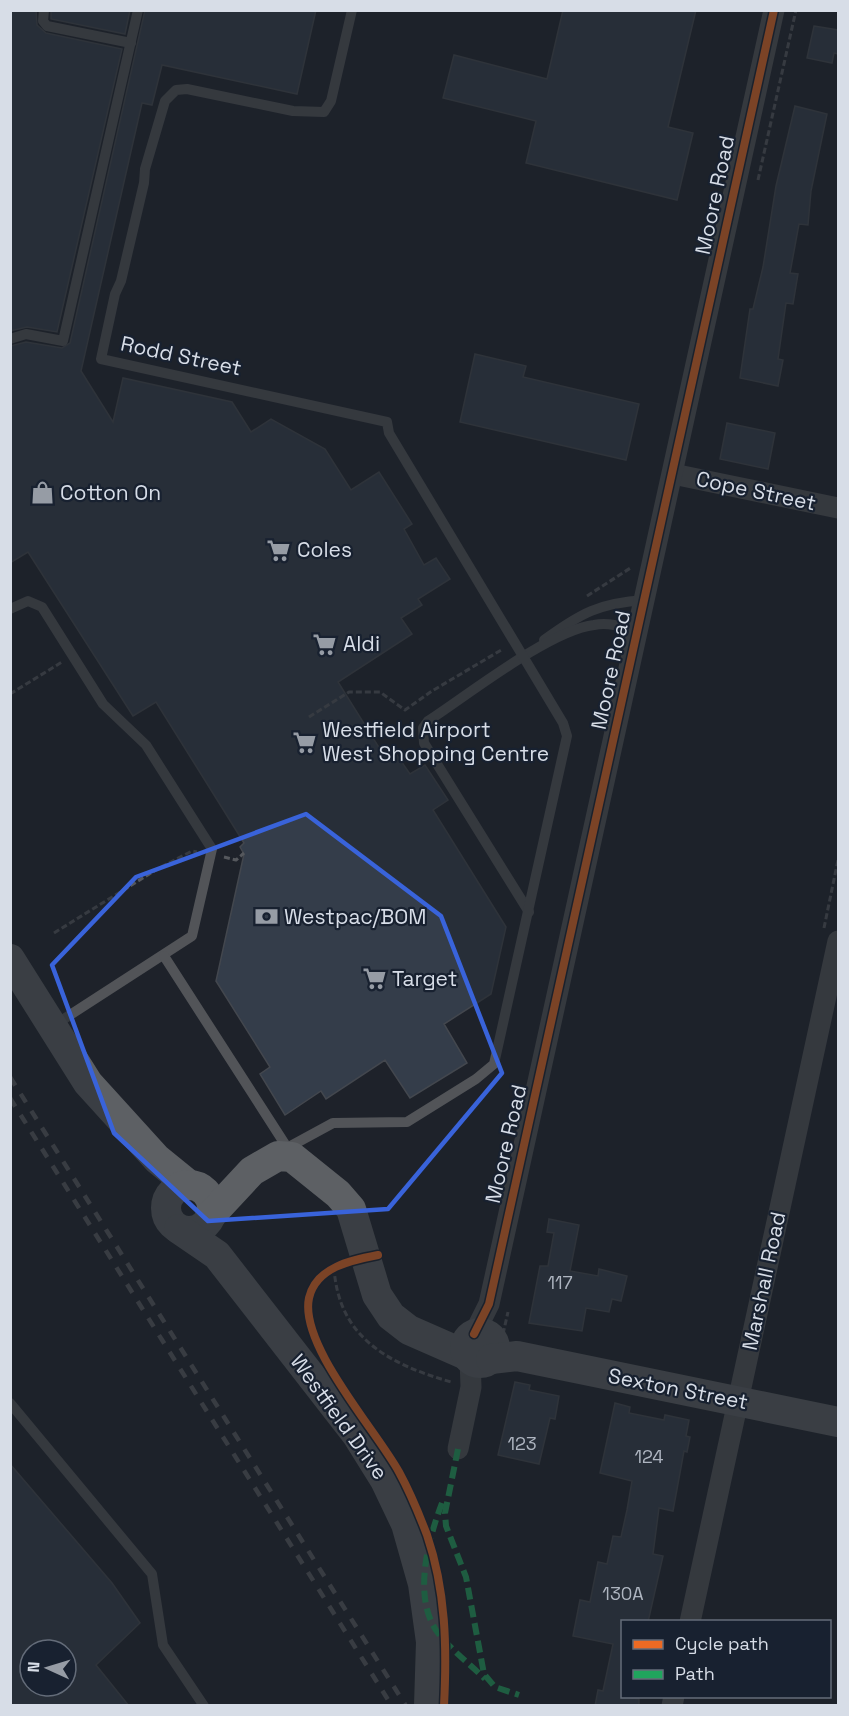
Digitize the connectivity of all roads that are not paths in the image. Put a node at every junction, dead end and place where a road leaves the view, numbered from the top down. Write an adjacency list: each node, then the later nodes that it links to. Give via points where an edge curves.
1 (44, 10): 5 (lane, via 43,21 47,26)
2 (138, 10): 5 (lane)
3 (352, 10): 13 (lane, Rodd Street, via 331,101 324,112 293,111 187,89 169,95 151,143 101,359 387,422 389,433)
4 (774, 10): 7 (street, Moore Road)
5 (131, 43): 6 (lane, via 63,341 26,334)
6 (10, 339)
7 (673, 474): 8 (street, Cope Street); 9 (street, Moore Road)
8 (838, 508)
9 (645, 600): 11 (street, Moore Road); 12 (lane, via 592,609)
10 (10, 609): 16 (lane, via 23,602 38,603 103,704 146,745 209,843 212,855 192,936)
11 (639, 631): 12 (lane, via 615,624 595,624); 26 (street, Moore Road, via 489,1304)
12 (541, 645): 13 (lane)
13 (524, 657): 14 (lane, Rodd Street, via 567,736); 14 (lane, via 428,721 422,738)
14 (529, 912): 19 (lane, Rodd Street, via 495,1064 407,1122 333,1123)
15 (838, 941): 27 (street, Marshall Road)
16 (164, 956): 18 (lane); 19 (lane)
17 (10, 959): 18 (main road)
18 (53, 1026): 20 (main road, via 88,1083)
19 (290, 1153): 21 (main road); 26 (main road, Sexton Street, via 345,1201 354,1217 378,1296 400,1324 422,1335)
20 (157, 1159): 22 (main road); 24 (main road)
21 (252, 1171): 22 (main road, via 214,1184); 23 (main road)
22 (192, 1186): 23 (main road, via 209,1197); 24 (main road, via 173,1191 168,1197)
23 (211, 1216): 24 (main road, via 198,1230); 25 (main road, Westfield Drive)
24 (173, 1219): 25 (main road, Westfield Drive)
25 (217, 1255): 33 (main road, Westfield Drive, via 357,1435 386,1480 406,1524 423,1584 431,1642)
26 (482, 1353): 27 (main road, Sexton Street); 30 (street, Moore Road)
27 (738, 1401): 29 (main road, Sexton Street); 31 (street, Marshall Road)
28 (10, 1403): 32 (lane, via 152,1574 163,1645)
29 (838, 1422)
30 (458, 1449)
31 (690, 1620)
32 (204, 1706)
33 (429, 1706)

